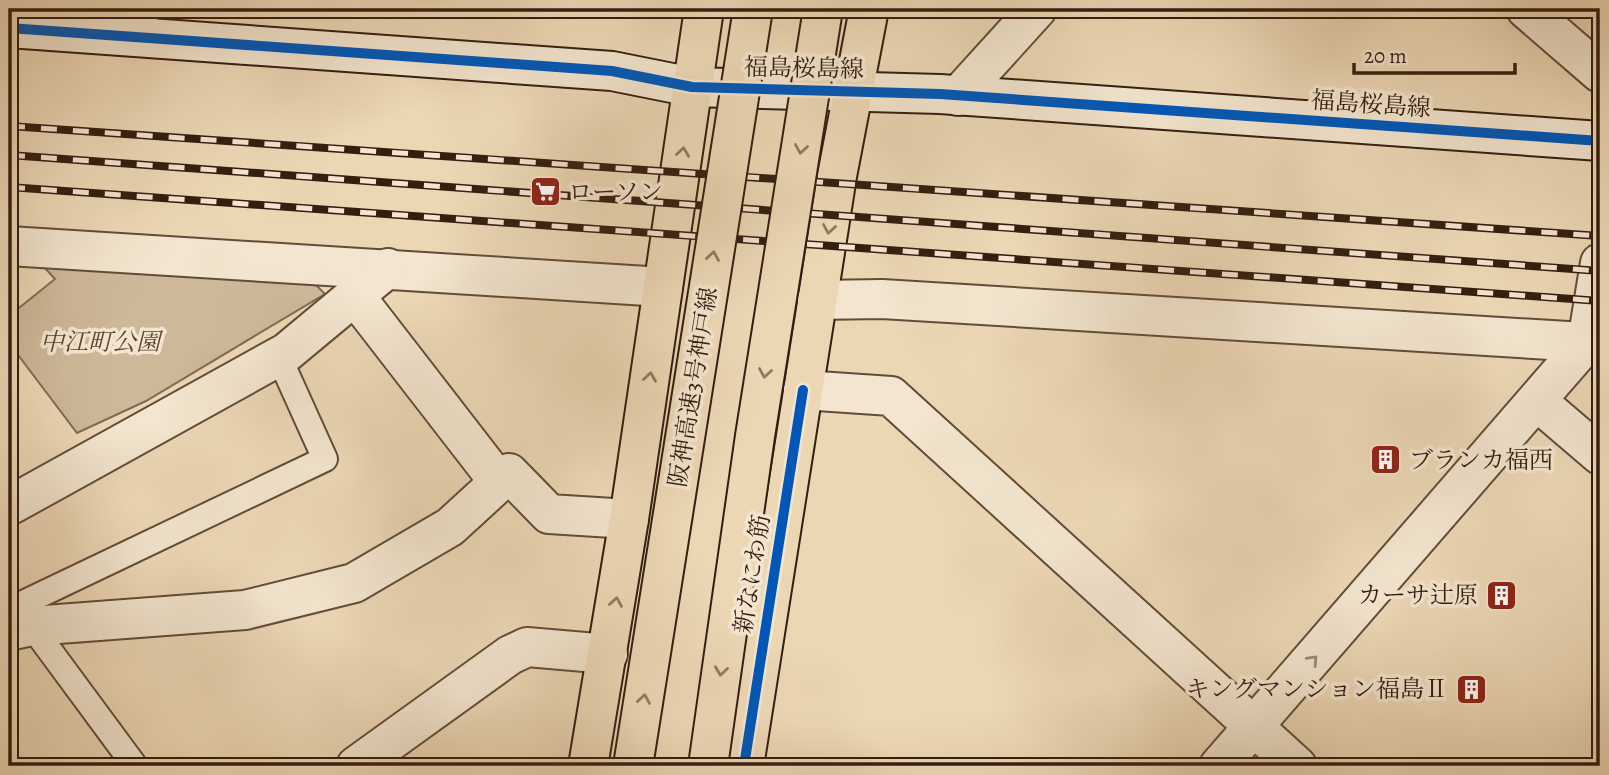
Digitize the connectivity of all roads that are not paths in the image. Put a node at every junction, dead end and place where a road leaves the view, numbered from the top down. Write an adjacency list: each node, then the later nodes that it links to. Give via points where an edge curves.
1 (704, 9): 10 (main road)
2 (753, 9): 34 (main road, 阪神高速3号神戸線, one-way to 2, bridge)
3 (823, 9): 35 (main road, one-way to 35, bridge)
4 (870, 9): 11 (main road, 新なにわ筋)
5 (1037, 9): 12 (street)
6 (1526, 9): 9 (street)
7 (144, 23): 8 (street, 福島桜島線); 10 (street, 福島桜島線, via 612,71)
8 (9, 28)
9 (1600, 72)
10 (692, 87): 11 (street, 福島桜島線); 17 (main road, one-way to 10)
11 (852, 90): 12 (street, 福島桜島線); 19 (main road, 新なにわ筋, one-way to 19)
12 (958, 96): 13 (street, 福島桜島線)
13 (1600, 141)
14 (9, 246): 16 (street)
15 (1600, 263): 20 (street)
16 (388, 268): 17 (street); 18 (street)
17 (663, 287): 27 (main road, one-way to 17)
18 (355, 296): 21 (street); 25 (street)
19 (817, 300): 20 (street, via 882,299); 22 (main road, 新なにわ筋)
20 (1594, 342): 23 (street)
21 (279, 357): 26 (street); 28 (lane, via 325,459)
22 (803, 390): 30 (street, via 891,396); 36 (main road, 新なにわ筋)
23 (1538, 402): 24 (street); 30 (street, one-way to 23)
24 (1600, 455)
25 (499, 482): 27 (street, via 509,473 549,514); 28 (street, via 450,527 354,583 245,610)
26 (9, 506)
27 (629, 519): 29 (main road, one-way to 27)
28 (17, 614): 31 (lane)
29 (608, 654): 32 (street, via 527,647); 33 (main road)
30 (1252, 726): 37 (street); 38 (street)
31 (135, 766)
32 (356, 766)
33 (588, 766)
34 (633, 766)
35 (708, 766)
36 (744, 766)
37 (1219, 766)
38 (1297, 766)

